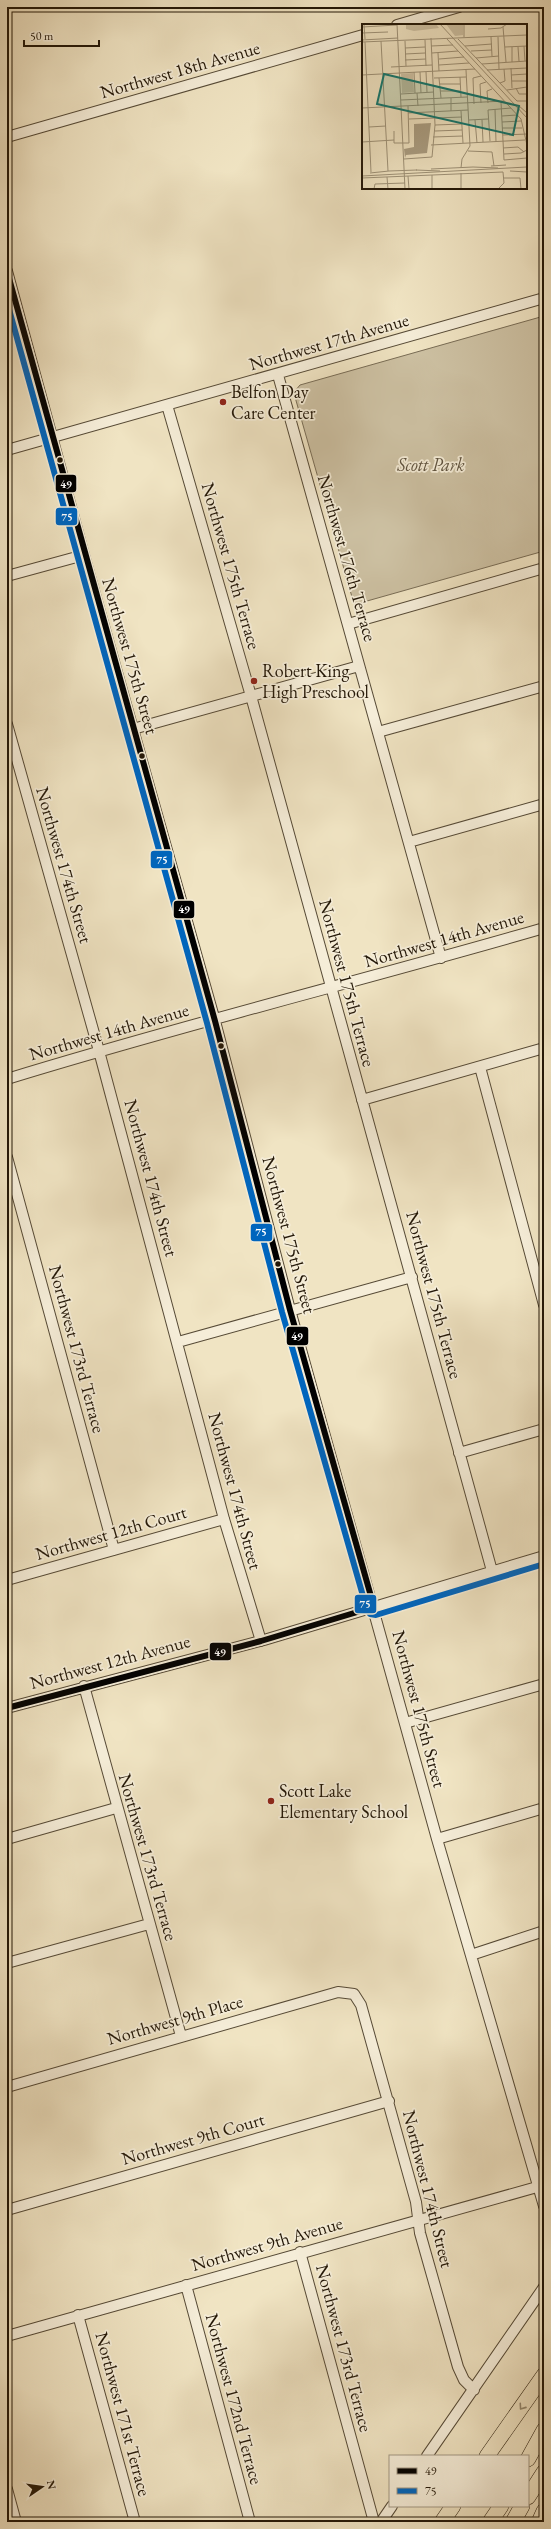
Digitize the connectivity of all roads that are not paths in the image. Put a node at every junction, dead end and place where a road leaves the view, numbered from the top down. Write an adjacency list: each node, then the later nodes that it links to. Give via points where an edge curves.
1 (459, 7): 2 (street)
2 (400, 24)
3 (362, 35): 4 (street, Northwest 18th Avenue)
4 (7, 138)
5 (7, 271): 9 (street, Northwest 175th Street)
6 (544, 298): 7 (street, Northwest 17th Avenue)
7 (278, 375): 8 (street, Northwest 17th Avenue); 14 (street, Northwest 176th Terrace)
8 (167, 405): 9 (street, Northwest 17th Avenue); 17 (street, Northwest 175th Terrace)
9 (52, 437): 10 (street, Northwest 17th Avenue); 11 (street, Northwest 175th Street)
10 (7, 450)
11 (84, 554): 13 (street); 19 (street, Northwest 175th Street)
12 (544, 568): 14 (street)
13 (7, 576)
14 (348, 624): 15 (street, Northwest 176th Terrace)
15 (359, 666): 17 (street); 20 (street, Northwest 176th Terrace)
16 (544, 686): 20 (street)
17 (251, 696): 19 (street); 25 (street, Northwest 175th Terrace)
18 (7, 724): 28 (street, Northwest 174th Street)
19 (133, 729): 26 (street, Northwest 175th Street)
20 (378, 732): 22 (street, Northwest 176th Terrace)
21 (544, 804): 22 (street)
22 (409, 842): 24 (street, Northwest 176th Terrace)
23 (544, 928): 24 (street, Northwest 14th Avenue)
24 (441, 958): 25 (street, Northwest 14th Avenue)
25 (331, 988): 26 (street, Northwest 14th Avenue); 31 (street, Northwest 175th Terrace)
26 (215, 1021): 28 (street, Northwest 14th Avenue); 35 (street, Northwest 175th Street)
27 (544, 1048): 29 (street)
28 (99, 1051): 30 (street, Northwest 14th Avenue); 36 (street, Northwest 174th Street)
29 (480, 1066): 31 (street); 34 (street)
30 (7, 1079)
31 (362, 1100): 33 (street, Northwest 175th Terrace)
32 (7, 1157): 40 (street, Northwest 173rd Terrace)
33 (412, 1276): 35 (street); 38 (street, Northwest 175th Terrace)
34 (544, 1305)
35 (290, 1310): 36 (street); 44 (street, Northwest 175th Street)
36 (178, 1342): 39 (street, Northwest 174th Street)
37 (544, 1429): 38 (street)
38 (459, 1453): 42 (street, Northwest 175th Terrace)
39 (224, 1519): 40 (street, Northwest 12th Court); 45 (street, Northwest 174th Street)
40 (114, 1550): 43 (street, Northwest 12th Court)
41 (544, 1556): 42 (street, Northwest 12th Avenue)
42 (492, 1571): 44 (street, Northwest 12th Avenue)
43 (7, 1580)
44 (374, 1607): 45 (street, Northwest 12th Avenue); 49 (street, Northwest 175th Street)
45 (261, 1641): 47 (street, Northwest 12th Avenue)
46 (544, 1684): 49 (street)
47 (84, 1686): 48 (street, Northwest 12th Avenue); 50 (street, Northwest 173rd Terrace)
48 (7, 1708)
49 (405, 1723): 53 (street, Northwest 175th Street)
50 (116, 1808): 52 (street); 54 (street, Northwest 173rd Terrace)
51 (544, 1808): 53 (street)
52 (7, 1839)
53 (437, 1839): 56 (street, Northwest 175th Street)
54 (148, 1924): 57 (street); 59 (street, Northwest 173rd Terrace)
55 (544, 1931): 56 (street)
56 (471, 1955): 62 (street, Northwest 175th Street)
57 (7, 1963)
58 (354, 1994): 59 (street, Northwest 9th Place, via 338,1992); 61 (street, Northwest 174th Street, via 361,2004)
59 (181, 2036): 60 (street, Northwest 9th Place)
60 (7, 2087)
61 (389, 2101): 64 (street, Northwest 9th Court); 65 (street, Northwest 174th Street, via 416,2202)
62 (537, 2187): 63 (street, Northwest 175th Street); 65 (street, Northwest 9th Avenue)
63 (544, 2206)
64 (7, 2210)
65 (418, 2220): 66 (street, Northwest 9th Avenue); 72 (street, Northwest 174th Street, via 458,2367 464,2380)
66 (300, 2252): 67 (street, Northwest 9th Avenue); 88 (street, Northwest 173rd Terrace)
67 (186, 2285): 69 (street, Northwest 9th Avenue); 87 (street, Northwest 172nd Terrace)
68 (544, 2287): 72 (street)
69 (78, 2315): 70 (street, Northwest 9th Avenue); 86 (street, Northwest 171st Terrace)
70 (7, 2336)
71 (544, 2375): 75 (highway, one-way to 75)
72 (474, 2390): 74 (street)
73 (544, 2430): 76 (highway)
74 (428, 2455)
75 (488, 2455)
76 (529, 2456)
77 (544, 2472): 79 (highway)
78 (7, 2489): 85 (street)
79 (529, 2495)
80 (391, 2507): 89 (street)
81 (452, 2507): 90 (highway)
82 (500, 2507): 91 (highway)
83 (521, 2507): 92 (highway)
84 (544, 2511): 93 (highway)
85 (16, 2522)
86 (135, 2522)
87 (250, 2522)
88 (374, 2522)
89 (381, 2522)
90 (442, 2522)
91 (490, 2522)
92 (513, 2522)
93 (539, 2522)

